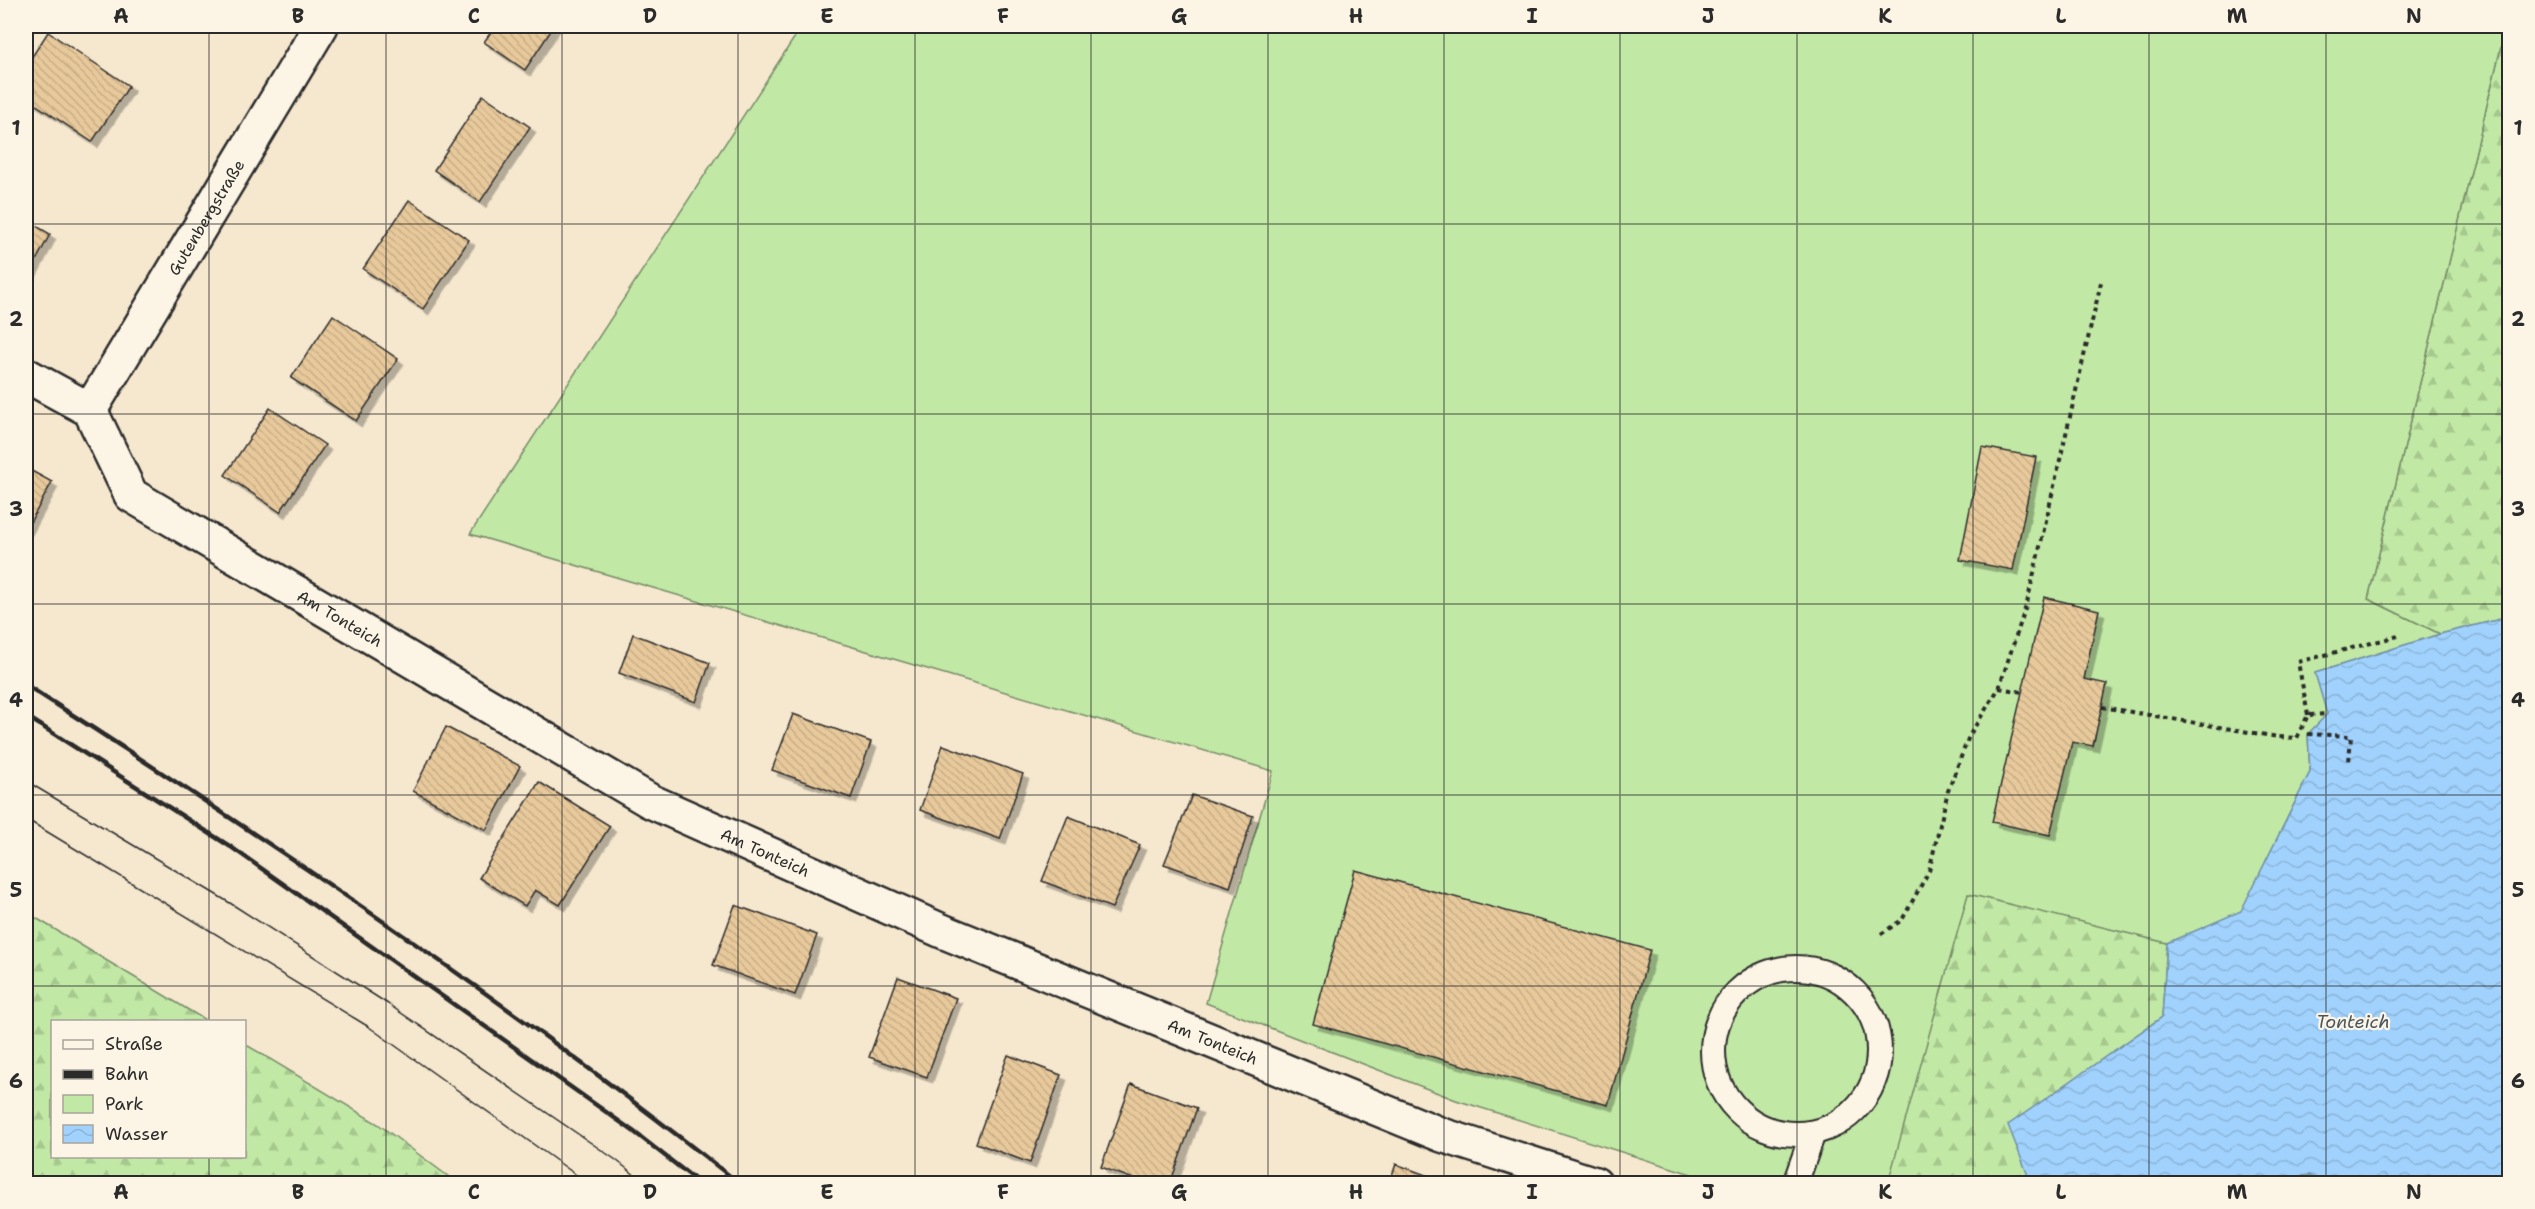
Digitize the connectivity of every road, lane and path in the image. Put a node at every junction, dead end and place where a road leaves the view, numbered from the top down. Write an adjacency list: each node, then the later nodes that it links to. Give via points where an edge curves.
1 (321, 26): 4 (street, Gutenbergstraße)
2 (2102, 278): 6 (path, via 2027,603)
3 (26, 375): 4 (street)
4 (90, 410): 15 (street, Am Tonteich, via 132,495 650,801 942,932 1442,1135)
5 (2398, 636): 10 (path, via 2298,662)
6 (1999, 688): 7 (path); 13 (path, via 1968,736 1948,791 1929,871 1902,920)
7 (2022, 692)
8 (2102, 707): 10 (path, via 2297,738)
9 (2328, 714): 10 (path)
10 (2308, 715)
11 (2308, 734): 12 (path, via 2351,736)
12 (2349, 762)
13 (1881, 933)
14 (1813, 1133): 14 (lane, via 1838,1124 1859,1107 1873,1085 1879,1060 1878,1033 1868,1008 1851,988 1828,974 1803,968 1774,971 1748,983 1728,1003 1716,1028 1713,1057 1720,1085 1735,1108 1758,1126 1785,1134); 16 (lane)
15 (1595, 1184)
16 (1795, 1184)

